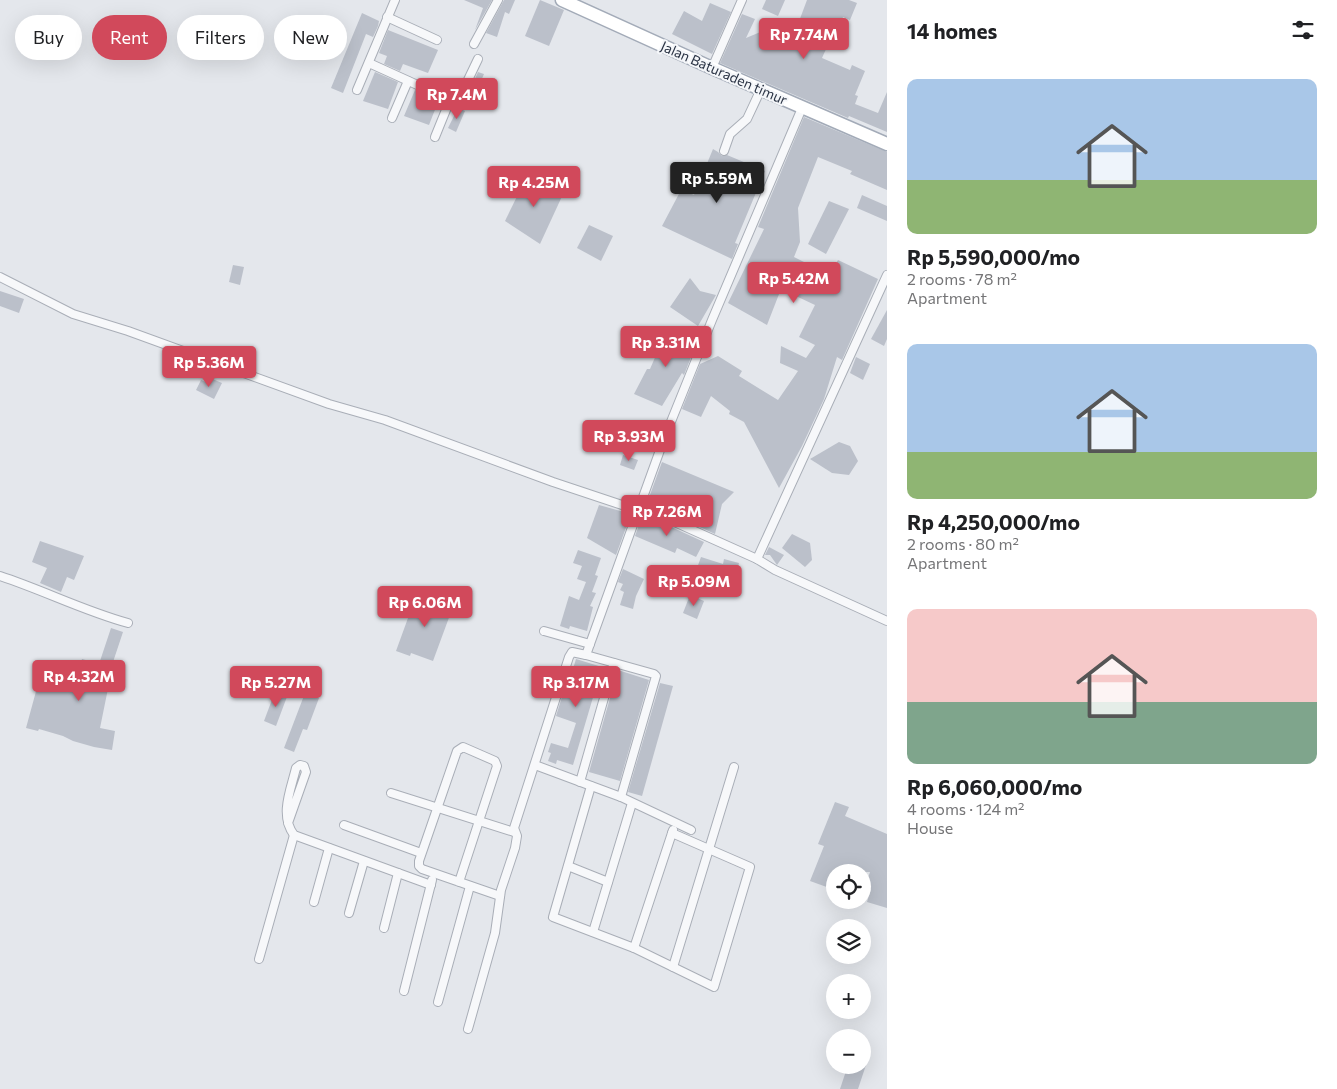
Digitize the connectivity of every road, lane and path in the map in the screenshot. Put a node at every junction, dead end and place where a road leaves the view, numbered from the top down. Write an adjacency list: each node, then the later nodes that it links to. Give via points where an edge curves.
1 (395, 0): 5 (street)
2 (498, 0): 7 (street)
3 (562, 0): 10 (main road, Jalan Baturaden timur)
4 (742, 0): 10 (street)
5 (387, 17): 6 (street); 9 (street)
6 (437, 40)
7 (474, 44)
8 (478, 59): 14 (street, via 456,103)
9 (369, 63): 11 (street); 12 (street)
10 (712, 68): 13 (main road, Jalan Baturaden timur)
11 (408, 81): 14 (street); 16 (street)
12 (358, 90)
13 (761, 90): 15 (main road, Jalan Baturaden timur); 19 (street, via 747,120 730,134)
14 (450, 100): 17 (street)
15 (802, 108): 18 (main road, Jalan Baturaden timur); 22 (street, via 712,320)
16 (392, 118)
17 (435, 137)
18 (887, 144)
19 (724, 151)
20 (887, 275): 23 (street)
21 (0, 278): 22 (street, via 73,314 329,404 385,420 552,482)
22 (638, 508): 23 (street); 28 (street)
23 (757, 559): 25 (street)
24 (0, 576): 26 (street)
25 (887, 620)
26 (128, 623)
27 (544, 631): 28 (street)
28 (590, 644): 29 (street)
29 (586, 655): 30 (street); 31 (street, via 572,652 569,657)
30 (614, 663): 33 (street); 36 (street, via 656,676)
31 (535, 766): 33 (street); 44 (street)
32 (734, 767): 48 (street)
33 (580, 782): 34 (street)
34 (591, 786): 36 (street); 51 (street)
35 (391, 793): 38 (street)
36 (621, 797): 37 (street)
37 (632, 803): 41 (street); 55 (street)
38 (437, 807): 39 (street); 39 (street, via 457,751 463,747 496,763); 49 (street)
39 (478, 820): 44 (street); 54 (street)
40 (288, 823): 40 (street, via 286,806 296,768 300,764 306,772); 46 (street)
41 (675, 823): 43 (street); 45 (street)
42 (344, 825): 49 (street)
43 (691, 830)
44 (514, 832): 58 (street, via 517,836 515,848)
45 (672, 833): 48 (street); 63 (street)
46 (294, 835): 47 (street); 64 (street)
47 (329, 848): 50 (street); 59 (street)
48 (710, 849): 65 (street); 65 (street, via 750,867 714,987)
49 (421, 853): 53 (street, via 419,866)
50 (364, 861): 52 (street); 60 (street)
51 (568, 866): 55 (street); 62 (street, via 553,917)
52 (398, 873): 56 (street); 61 (street)
53 (433, 873): 54 (street); 56 (street)
54 (458, 882): 57 (street)
55 (608, 882): 62 (street)
56 (431, 885): 66 (street)
57 (470, 886): 58 (street); 67 (street)
58 (500, 896): 68 (street, via 495,933)
59 (314, 902)
60 (349, 913)
61 (384, 928)
62 (593, 932): 63 (street)
63 (634, 948): 65 (street)
64 (259, 959)
65 (673, 967)
66 (404, 991)
67 (438, 1002)
68 (468, 1029)

